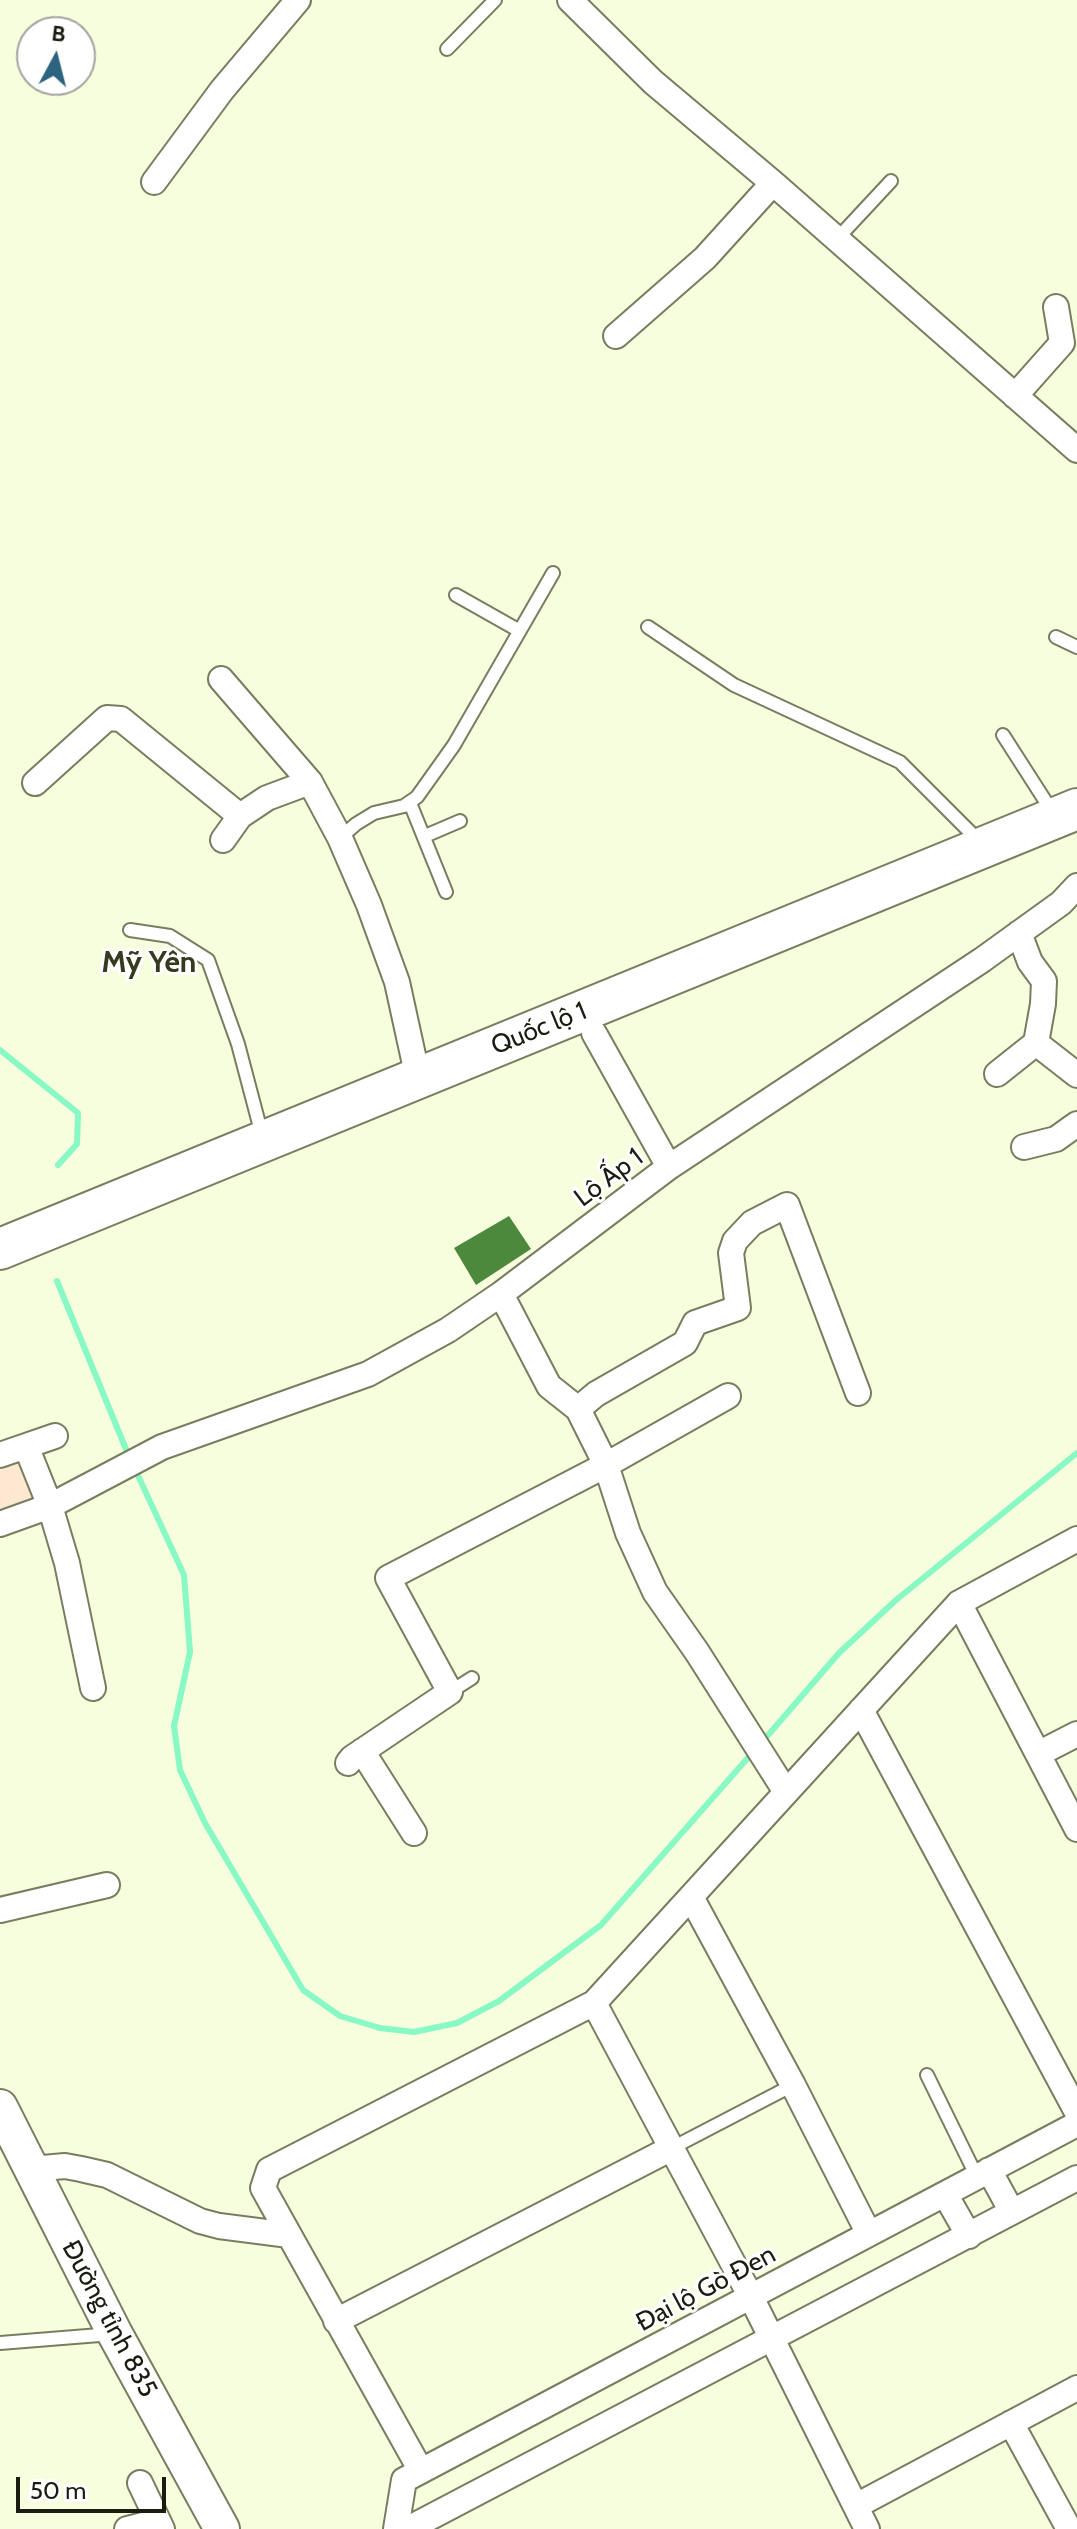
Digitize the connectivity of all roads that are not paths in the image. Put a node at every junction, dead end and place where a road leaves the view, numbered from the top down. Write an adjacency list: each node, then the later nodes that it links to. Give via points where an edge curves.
1 (298, 0): 6 (street)
2 (495, 0): 4 (lane)
3 (570, 0): 7 (street, via 653,82)
4 (447, 49)
5 (891, 181): 8 (lane)
6 (154, 182)
7 (773, 183): 8 (street); 10 (street, via 705,258)
8 (837, 239): 11 (street)
9 (1056, 307): 11 (street, via 1062,343)
10 (616, 336)
11 (1015, 396): 12 (street)
12 (1077, 450)
13 (553, 573): 16 (lane)
14 (456, 595): 16 (lane)
15 (648, 627): 30 (lane, via 734,685 900,762)
16 (518, 630): 23 (lane, via 454,745)
17 (1056, 637): 18 (lane)
18 (1077, 647)
19 (221, 679): 21 (street)
20 (1003, 735): 26 (lane)
21 (310, 782): 24 (street, via 267,798); 28 (street)
22 (35, 783): 24 (street, via 107,718 121,719)
23 (410, 803): 27 (lane); 28 (lane, via 374,813)
24 (240, 816): 29 (street)
25 (460, 821): 27 (lane)
26 (1070, 822): 30 (highway, Quốc lộ 1); 35 (highway, Quốc lộ 1)
27 (425, 836): 32 (lane)
28 (340, 838): 39 (street, via 397,982)
29 (223, 840)
30 (985, 847): 39 (highway, Quốc lộ 1)
31 (1077, 886): 34 (street, Lộ Ấp 1)
32 (446, 892)
33 (130, 930): 41 (lane, via 170,936 208,960 238,1044)
34 (1019, 933): 36 (street, via 1044,981); 43 (street, Lộ Ấp 1)
35 (594, 1033): 43 (street); 45 (highway, Quốc lộ 1)
36 (1036, 1043): 37 (street); 38 (street)
37 (1071, 1060)
38 (997, 1074)
39 (418, 1078): 41 (highway, Quốc lộ 1)
40 (1077, 1124): 42 (street, via 1056,1139)
41 (263, 1142): 44 (highway, Quốc lộ 1)
42 (1024, 1147)
43 (669, 1167): 46 (street, Lộ Ấp 1)
44 (0, 1249)
45 (0, 1273)
46 (501, 1294): 49 (street, via 549,1386); 54 (street, Lộ Ấp 1, via 368,1374 162,1447)
47 (858, 1393): 49 (street, via 787,1205 752,1223 735,1241 731,1253 738,1308 695,1323 685,1343)
48 (728, 1396): 53 (street)
49 (578, 1409): 53 (street)
50 (55, 1436): 51 (street)
51 (26, 1446): 52 (street); 54 (street)
52 (0, 1455)
53 (606, 1465): 60 (street, via 388,1578); 64 (street, via 655,1592)
54 (50, 1506): 55 (street, Lộ Ấp 1); 59 (street)
55 (0, 1524)
56 (1077, 1539): 57 (street)
57 (959, 1603): 61 (street); 63 (street)
58 (472, 1678): 60 (lane)
59 (93, 1688)
60 (450, 1692): 66 (street, via 355,1757)
61 (861, 1710): 64 (street); 74 (street)
62 (1077, 1734): 63 (street)
63 (1038, 1754): 65 (street)
64 (786, 1792): 68 (street)
65 (1077, 1829)
66 (414, 1833)
67 (107, 1885): 69 (street)
68 (691, 1897): 70 (street); 72 (street)
69 (0, 1910)
70 (594, 2003): 76 (street); 83 (street, via 269,2170 263,2188)
71 (927, 2075): 78 (lane)
72 (793, 2085): 76 (lane); 82 (street)
73 (0, 2107): 77 (main road, Đường tỉnh 835)
74 (1077, 2112)
75 (1077, 2124): 78 (street, Đại lộ Gò Đen)
76 (670, 2149): 85 (street); 86 (street)
77 (31, 2169): 83 (street, via 65,2166 107,2175 200,2221); 87 (main road, Đường tỉnh 835)
78 (983, 2174): 80 (street, Đại lộ Gò Đen); 81 (street)
79 (1077, 2178): 81 (street)
80 (945, 2194): 82 (street, Đại lộ Gò Đen); 84 (street)
81 (1012, 2212): 84 (street)
82 (869, 2234): 85 (street, Đại lộ Gò Đen)
83 (289, 2235): 86 (street)
84 (969, 2236): 88 (street)
85 (751, 2297): 88 (street); 92 (street, Đại lộ Gò Đen)
86 (336, 2321): 92 (street)
87 (115, 2334): 89 (lane); 97 (main road, Đường tỉnh 835)
88 (772, 2339): 94 (street); 99 (street)
89 (0, 2343)
90 (1077, 2388): 91 (street)
91 (1011, 2423): 94 (street); 101 (street)
92 (421, 2471): 98 (street, Đại lộ Gò Đen, via 404,2480)
93 (140, 2483): 95 (street)
94 (856, 2506): 100 (street)
95 (160, 2525): 96 (street)
96 (127, 2529)
97 (222, 2529)
98 (396, 2529)
99 (408, 2529)
100 (867, 2529)
101 (1069, 2529)

